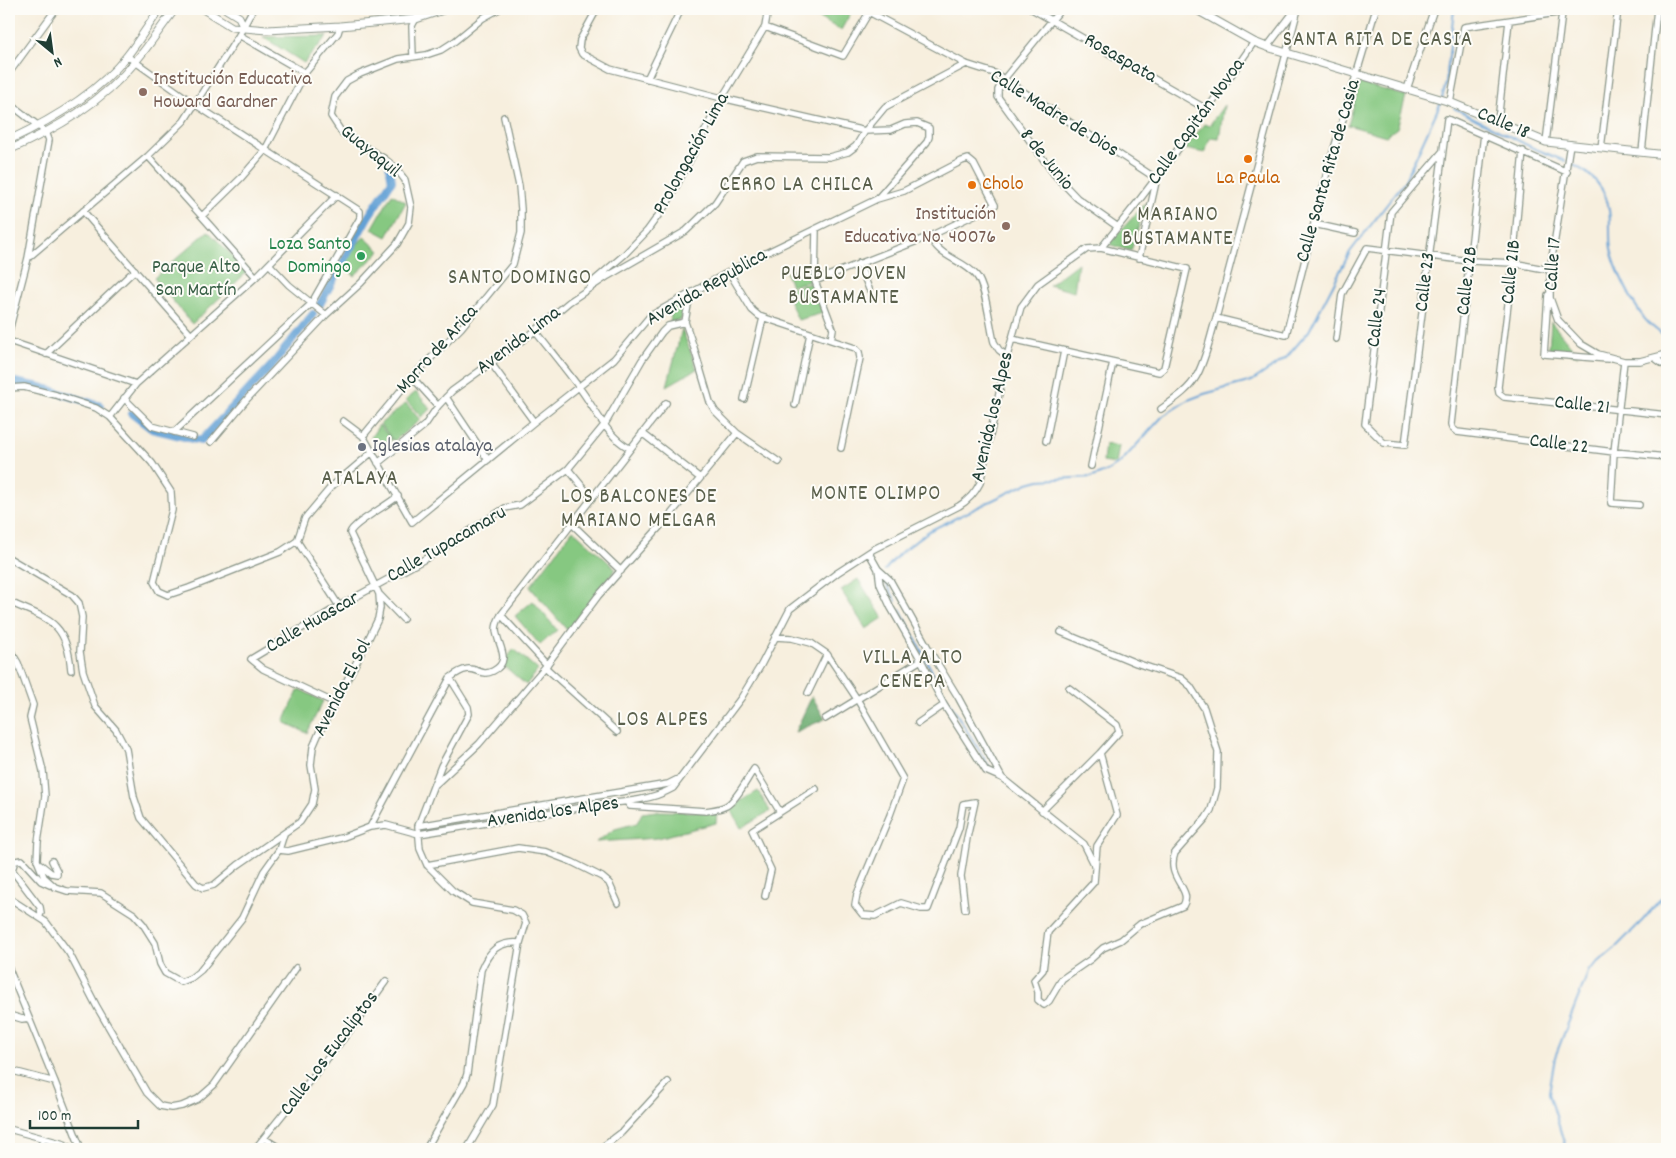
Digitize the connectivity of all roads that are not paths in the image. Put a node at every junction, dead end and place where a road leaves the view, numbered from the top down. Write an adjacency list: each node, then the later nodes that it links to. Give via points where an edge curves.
1 (56, 9): 38 (street)
2 (160, 9): 34 (street)
3 (175, 9): 36 (street)
4 (205, 9): 28 (street, via 232,27)
5 (226, 9): 28 (street, via 238,17)
6 (254, 9): 28 (street)
7 (421, 9): 24 (street)
8 (446, 9): 24 (street)
9 (499, 9): 35 (street, Guayaquil, via 441,50)
10 (597, 9): 41 (street, via 580,40 582,54 610,69)
11 (681, 9): 41 (street)
12 (768, 9): 29 (street, Prolongación Lima)
13 (1032, 9): 25 (street, Rosaspata)
14 (1061, 9): 25 (street)
15 (1196, 9): 31 (street, Calle 18)
16 (1297, 9): 32 (street, Calle Capitán Novoa); 33 (street, Calle Capitán Novoa)
17 (1376, 9): 40 (street, Calle Santa Rita de Casia)
18 (1434, 9): 43 (street)
19 (1583, 9): 23 (street)
20 (1618, 9): 59 (street)
21 (1657, 9): 64 (street)
22 (870, 10): 29 (street, via 842,56); 37 (street, Calle Madre de Dios)
23 (1562, 13): 26 (street); 57 (street)
24 (416, 19): 27 (street); 35 (street, via 412,26)
25 (1052, 20): 42 (street); 48 (street, Rosaspata)
26 (1509, 21): 45 (street, via 1464,27); 51 (street)
27 (340, 26): 28 (street, via 267,30); 39 (street, via 338,33)
28 (244, 27): 30 (street)
29 (765, 27): 44 (street, Prolongación Lima)
30 (239, 35): 39 (street); 47 (street)
31 (1254, 42): 32 (street, Calle 18); 48 (street, Calle Capitán Novoa)
32 (1267, 47): 33 (street, Calle 18)
33 (1286, 53): 40 (street, Calle 18); 98 (street, Calle Capitán Novoa)
34 (127, 56): 36 (street); 52 (street, via 88,93)
35 (413, 57): 96 (street, Guayaquil, via 398,59 360,74 347,81 335,97 331,116 336,125 342,133 396,167 405,180 411,207 409,224 397,244)
36 (136, 62): 47 (street); 54 (street, via 95,100)
37 (966, 64): 42 (street, Calle Madre de Dios); 53 (street, Avenida Lima, via 884,107)
38 (9, 73)
39 (305, 73): 61 (street)
40 (1356, 74): 43 (street, Calle 18); 73 (street, Calle Santa Rita de Casia)
41 (647, 79): 44 (street)
42 (1004, 79): 68 (street, Calle Madre de Dios); 74 (street, 8 de Junio, via 998,90 999,100 1054,174 1077,198)
43 (1407, 89): 45 (street, Calle 18)
44 (722, 98): 53 (street); 94 (street, Prolongación Lima, via 668,202 648,232)
45 (1448, 102): 51 (street, Calle 18)
46 (9, 103): 52 (street)
47 (196, 105): 61 (street); 66 (street, via 184,122)
48 (1208, 110): 68 (street, Calle Capitán Novoa)
49 (504, 117): 117 (street, Morro de Arica, via 521,209 521,234 513,264 461,328)
50 (1447, 119): 55 (street, Calle 18); 63 (street, Calle 23)
51 (1498, 121): 57 (street, Calle 18)
52 (38, 126): 54 (street); 56 (street)
53 (865, 131): 70 (street, Avenida Republica, via 891,130 917,123 929,128 927,142); 94 (street, Avenida Lima, via 856,146 839,156 757,156 743,161 715,203 686,231)
54 (46, 132): 60 (street); 81 (street, via 49,140)
55 (1484, 134): 62 (street, Calle 18); 83 (street, Calle 22B)
56 (9, 140)
57 (1546, 142): 58 (street, Calle 18)
58 (1570, 144): 59 (street, Calle 18); 67 (street, Calle 17)
59 (1601, 148): 64 (street, Calle 18)
60 (9, 150)
61 (265, 150): 69 (street); 72 (street)
62 (1524, 151): 67 (street, Calle 18); 85 (street, Calle 21B)
63 (1442, 152): 79 (street, Calle 24, via 1391,212); 80 (street, Calle 23)
64 (1642, 152): 65 (street, Calle 18)
65 (1667, 155)
66 (148, 156): 71 (street); 72 (street)
67 (1567, 168): 88 (street, Calle 17)
68 (1157, 179): 74 (street, Calle Capitán Novoa); 82 (street)
69 (337, 195): 86 (street); 95 (street, via 355,206 360,211 360,218)
70 (877, 199): 75 (street, Avenida Republica); 77 (street, via 904,190 968,159 974,164 995,205)
71 (83, 211): 81 (street); 87 (street)
72 (202, 216): 90 (street)
73 (1314, 224): 76 (street); 98 (street, Calle Santa Rita de Casia, via 1286,335)
74 (1118, 227): 78 (street, Calle Capitán Novoa)
75 (816, 229): 89 (street, Avenida Republica); 91 (street)
76 (1355, 233)
77 (930, 236): 84 (street); 111 (street, via 936,248 980,280 994,342)
78 (1100, 248): 82 (street); 104 (street, Avenida los Alpes, via 1087,249 1038,284 1021,307)
79 (1386, 250): 80 (street); 105 (street, via 1367,248 1342,294); 143 (street, Calle 24, via 1365,424 1384,442)
80 (1429, 256): 83 (street); 143 (street, Calle 23)
81 (28, 258): 100 (street)
82 (1139, 258): 114 (street, via 1186,270 1164,368 1157,372)
83 (1470, 261): 85 (street); 135 (street, Calle 22B)
84 (859, 263): 91 (street); 92 (street)
85 (1514, 263): 88 (street); 121 (street, Calle 21B)
86 (269, 264): 90 (street); 95 (street)
87 (135, 270): 103 (street); 109 (street)
88 (1550, 270): 113 (street, Calle 17, via 1550,298 1558,320 1581,344 1598,354); 113 (street, via 1544,354)
89 (729, 272): 93 (street, Avenida Republica); 97 (street, via 752,310)
90 (256, 277): 103 (street)
91 (815, 281): 106 (street, via 833,329)
92 (869, 289)
93 (690, 294): 99 (street); 119 (street, Avenida Republica, via 650,316 614,359)
94 (569, 302): 101 (street, Avenida Lima)
95 (311, 304): 96 (street); 136 (street)
96 (326, 315): 142 (street, Guayaquil)
97 (763, 318): 102 (street); 124 (street)
98 (1216, 318): 128 (street, Calle Capitán Novoa, via 1195,379 1183,393)
99 (685, 322): 134 (street, Calle Tupacamaru, via 668,326 662,332); 137 (street, via 710,402)
100 (9, 330)
101 (535, 331): 115 (street, Avenida Lima); 119 (street)
102 (810, 334): 106 (street); 126 (street)
103 (191, 335): 118 (street)
104 (1012, 339): 108 (street); 111 (street, Avenida los Alpes)
105 (1336, 339)
106 (831, 340): 145 (street, via 855,348 860,358)
107 (9, 341): 109 (street)
108 (1064, 351): 114 (street); 141 (street)
109 (46, 354): 118 (street)
110 (1666, 355): 112 (street, Calle 17)
111 (1007, 356): 160 (street, Avenida los Alpes, via 982,475 975,493 960,506)
112 (1655, 358): 113 (street, Calle 17); 116 (street)
113 (1624, 361): 129 (street)
114 (1112, 362): 152 (street)
115 (491, 363): 122 (street, Avenida Lima); 133 (street)
116 (1667, 367)
117 (412, 377): 127 (street); 139 (street, Morro de Arica)
118 (136, 384): 123 (street)
119 (579, 387): 133 (street, Avenida Republica); 134 (street)
120 (9, 388): 131 (street, via 24,387 56,395 96,408)
121 (1499, 393): 129 (street, Calle 21, via 1504,397)
122 (446, 397): 127 (street, Avenida Lima); 149 (street)
123 (124, 398): 131 (street); 136 (street, via 152,426)
124 (744, 399)
125 (666, 402): 138 (street)
126 (795, 405)
127 (438, 406): 151 (street, Avenida Lima, via 425,425)
128 (1161, 409)
129 (1619, 410): 130 (street, Calle 21); 147 (street)
130 (1667, 415)
131 (110, 418): 159 (street, via 152,463 171,492 172,510 154,576 156,586 163,594 198,585 280,552)
132 (343, 421): 139 (street)
133 (534, 422): 149 (street, Avenida Republica)
134 (605, 424): 144 (street); 153 (street, Calle Tupacamaru)
135 (1452, 428): 147 (street, Calle 22, via 1457,432)
136 (174, 432): 140 (street)
137 (737, 432): 150 (street); 154 (street)
138 (642, 433): 144 (street); 154 (street)
139 (363, 436): 146 (street)
140 (193, 437)
141 (1046, 441)
142 (211, 442)
143 (1405, 445)
144 (629, 448): 156 (street)
145 (841, 448)
146 (371, 452): 151 (street); 159 (street, via 331,487 305,518)
147 (1614, 452): 148 (street, Calle 22); 157 (street, via 1611,503)
148 (1667, 457)
149 (488, 460): 155 (street, Avenida Republica, via 412,522)
150 (779, 462)
151 (378, 463): 155 (street)
152 (1091, 466)
153 (568, 469): 156 (street); 164 (street, Calle Tupacamaru, via 520,505 505,508)
154 (700, 478): 162 (street)
155 (398, 496): 164 (street, via 350,530)
156 (591, 497): 158 (street)
157 (1639, 505)
158 (571, 523): 162 (street); 168 (street)
159 (297, 541): 167 (street)
160 (869, 553): 163 (street); 171 (street, Avenida los Alpes, via 790,608)
161 (9, 558): 196 (street, Avenida El Sol, via 72,595 79,603 83,671 96,706 116,730 126,749 141,818 196,884 203,888 211,887)
162 (621, 570): 175 (street)
163 (880, 570): 174 (street, via 880,584); 188 (street, via 888,577)
164 (376, 587): 165 (street); 167 (street, Calle Huascar)
165 (380, 594): 169 (street); 181 (street, Avenida El Sol, via 378,619)
166 (9, 602): 176 (street, via 44,617 58,629 70,653)
167 (339, 606): 181 (street, Calle Huascar, via 251,659 262,669)
168 (501, 616): 175 (street); 177 (street, via 496,632 503,658 498,668 483,673 462,669)
169 (403, 619)
170 (1061, 632): 202 (street, via 1181,678 1190,686 1204,708 1218,752 1217,788 1206,818 1172,860 1173,872 1186,901 1182,906 1140,924 1121,940 1103,948 1062,979 1044,1005 1038,1000 1034,980 1043,970 1048,932 1094,882)
171 (775, 637): 173 (street, via 811,643); 187 (street, Avenida los Alpes, via 741,698)
172 (9, 648): 199 (street, via 33,705 30,718 43,771 45,796)
173 (827, 654): 179 (street); 180 (street)
174 (921, 660): 180 (street); 182 (street)
175 (546, 666): 185 (street); 189 (street, via 479,744)
176 (71, 670)
177 (450, 678): 189 (street, via 469,714); 195 (street)
178 (1069, 688): 186 (street, via 1118,725 1119,732)
179 (808, 693)
180 (857, 699): 183 (street); 207 (street, via 903,779 857,894 856,905 863,915 875,916 901,903 928,909 964,804 976,802 961,876)
181 (335, 703): 196 (street, Avenida El Sol, via 313,747 311,765 315,789 312,804 300,822)
182 (944, 705): 184 (street); 188 (street, via 986,771)
183 (825, 719)
184 (918, 723)
185 (617, 732)
186 (1100, 753): 192 (street); 202 (street, via 1117,815 1097,846)
187 (680, 778): 191 (street, Avenida los Alpes, via 673,788 664,793); 194 (street, Avenida los Alpes, via 668,784)
188 (1002, 778): 192 (street)
189 (434, 786): 194 (street)
190 (816, 789): 193 (street)
191 (627, 802): 193 (street, via 630,806 716,809 727,806 754,769); 197 (street, Avenida los Alpes)
192 (1042, 811): 202 (street, via 1084,844)
193 (780, 812): 204 (street, via 752,830 771,870)
194 (418, 826): 197 (street)
195 (370, 827): 197 (street, via 386,825); 198 (street, via 341,838 288,851)
196 (284, 834): 198 (street)
197 (419, 834): 201 (street)
198 (279, 850): 203 (street, via 264,871 242,918 201,970 181,982 165,973 154,943 134,914 101,893)
199 (36, 860): 200 (street, via 57,874); 203 (street, via 44,877)
200 (52, 861)
201 (426, 865): 206 (street, via 518,848 546,852 602,877 610,883); 209 (street, via 472,903 513,910 522,915 526,923)
202 (1096, 868)
203 (55, 887): 208 (street, via 42,881 22,860 12,865 14,873 40,907)
204 (765, 896)
205 (9, 898): 208 (street)
206 (618, 903)
207 (965, 908)
208 (39, 917): 210 (street, via 69,953 147,1093 160,1106 182,1106 198,1099 214,1085)
209 (520, 943): 226 (street, via 498,946 487,956 481,970 467,1074); 227 (street, via 493,1105)
210 (296, 968)
211 (9, 969): 214 (street)
212 (386, 980): 220 (street, Calle Los Eucaliptos)
213 (9, 1015): 214 (street)
214 (29, 1018): 216 (street)
215 (9, 1070): 216 (street)
216 (55, 1082): 223 (street)
217 (668, 1082): 228 (street, via 621,1133)
218 (9, 1128): 219 (street)
219 (43, 1139): 221 (street); 222 (street)
220 (264, 1139): 224 (street, Calle Los Eucaliptos); 225 (street)
221 (39, 1149)
222 (73, 1149)
223 (81, 1149)
224 (255, 1149)
225 (281, 1149)
226 (426, 1149)
227 (467, 1149)
228 (600, 1149)

